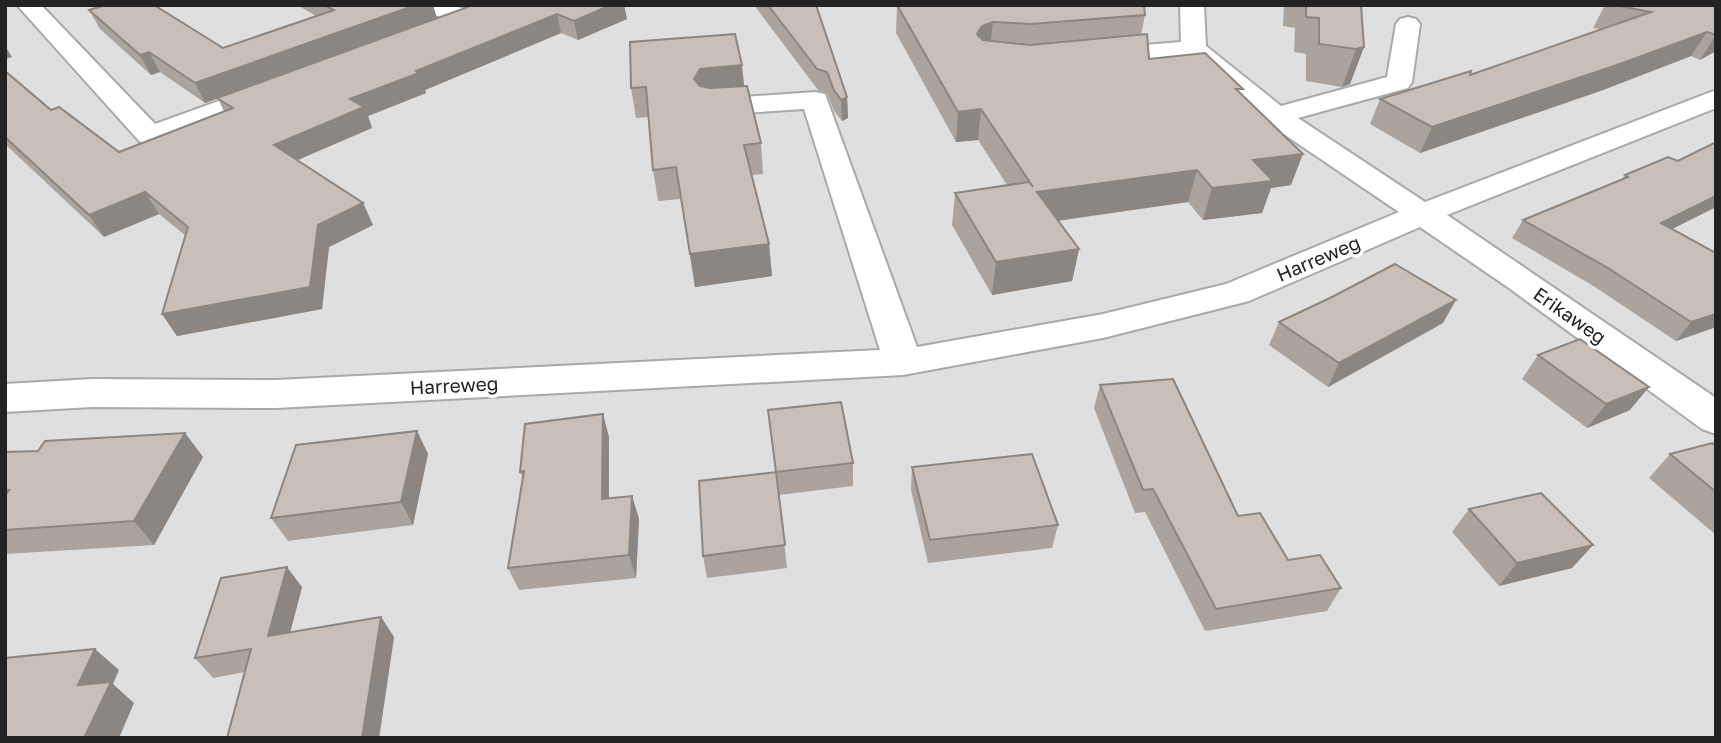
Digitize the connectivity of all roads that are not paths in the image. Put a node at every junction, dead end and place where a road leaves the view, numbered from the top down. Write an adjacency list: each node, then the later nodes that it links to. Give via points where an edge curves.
1 (29, 5): 8 (street, via 150,136)
2 (433, 5): 5 (street, via 465,19)
3 (1192, 5): 6 (street)
4 (1408, 24): 11 (street, via 1399,82)
5 (402, 42)
6 (1194, 48): 7 (street); 11 (street, Erikaweg)
7 (1069, 59)
8 (301, 80)
9 (1716, 98): 12 (street, Harreweg)
10 (714, 107): 13 (street, via 815,100)
11 (1276, 116): 12 (street, Erikaweg)
12 (1422, 214): 13 (street, Harreweg, via 1237,292 1103,326); 15 (street, Erikaweg)
13 (903, 362): 14 (street, Harreweg, via 276,394 92,393)
14 (5, 398)
15 (1716, 419)

